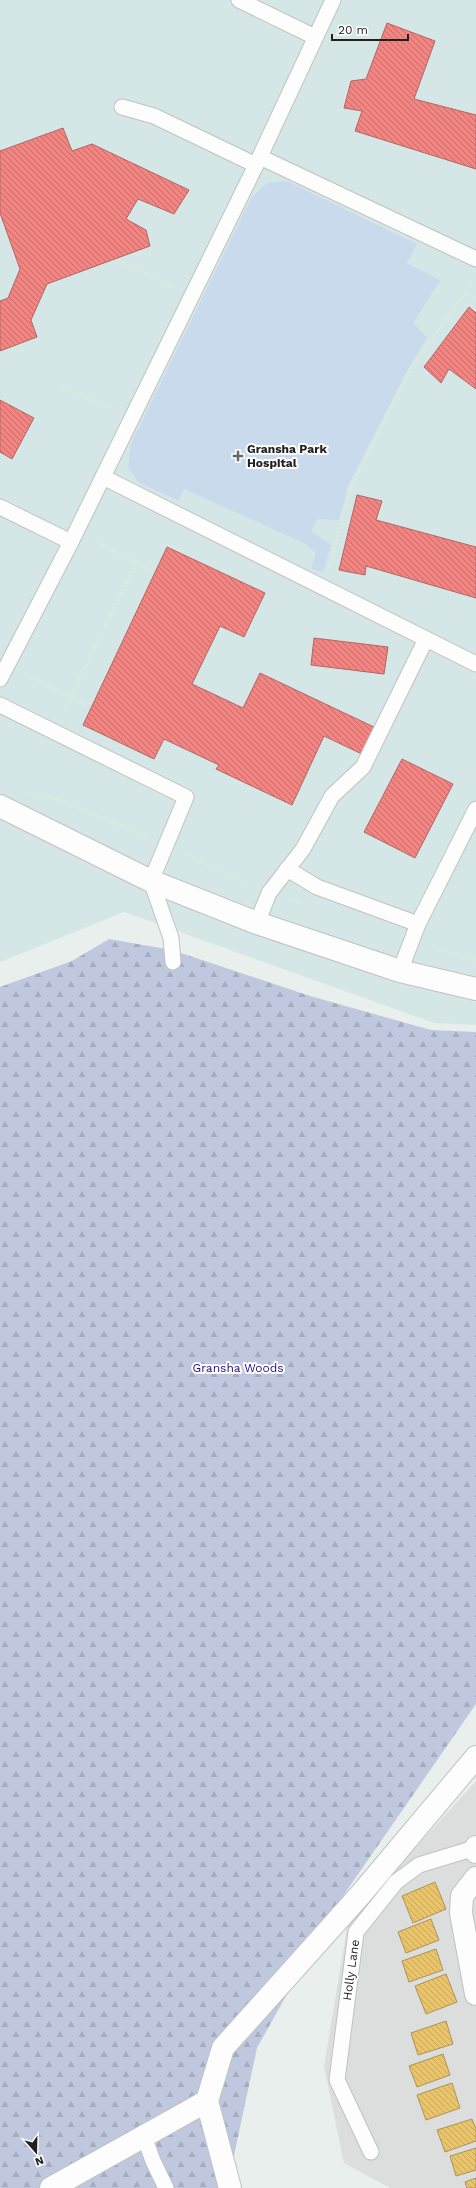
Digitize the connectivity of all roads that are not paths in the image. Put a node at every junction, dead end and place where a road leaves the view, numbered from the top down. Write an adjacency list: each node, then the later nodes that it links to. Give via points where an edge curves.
1 (239, 0): 3 (lane)
2 (333, 0): 3 (lane)
3 (315, 37): 5 (lane)
4 (122, 107): 5 (lane, via 154,116)
5 (258, 161): 6 (lane); 7 (lane)
6 (476, 259)
7 (103, 477): 9 (lane); 10 (lane)
8 (0, 507): 9 (lane)
9 (73, 537): 12 (lane)
10 (426, 639): 11 (lane); 16 (lane, via 364,767 332,796 303,849)
11 (476, 664)
12 (0, 679)
13 (0, 705): 17 (lane, via 186,797)
14 (0, 806): 17 (street)
15 (476, 809): 19 (lane)
16 (287, 869): 18 (lane, via 269,893); 19 (lane, via 317,887)
17 (151, 881): 18 (street); 20 (lane, via 171,938)
18 (257, 923): 21 (street)
19 (418, 924): 21 (lane)
20 (173, 962)
21 (400, 971): 22 (street)
22 (476, 989)
23 (476, 1757): 27 (street, via 361,1894 223,2048)
24 (476, 1849): 29 (lane, Holly Lane, via 419,1865 396,1882 356,1932 337,2080)
25 (476, 1878): 26 (street, via 462,1896 461,1913)
26 (476, 1994)
27 (207, 2101): 28 (street); 32 (street)
28 (144, 2136): 30 (street); 31 (lane)
29 (372, 2152)
30 (51, 2188)
31 (166, 2188)
32 (230, 2188)

